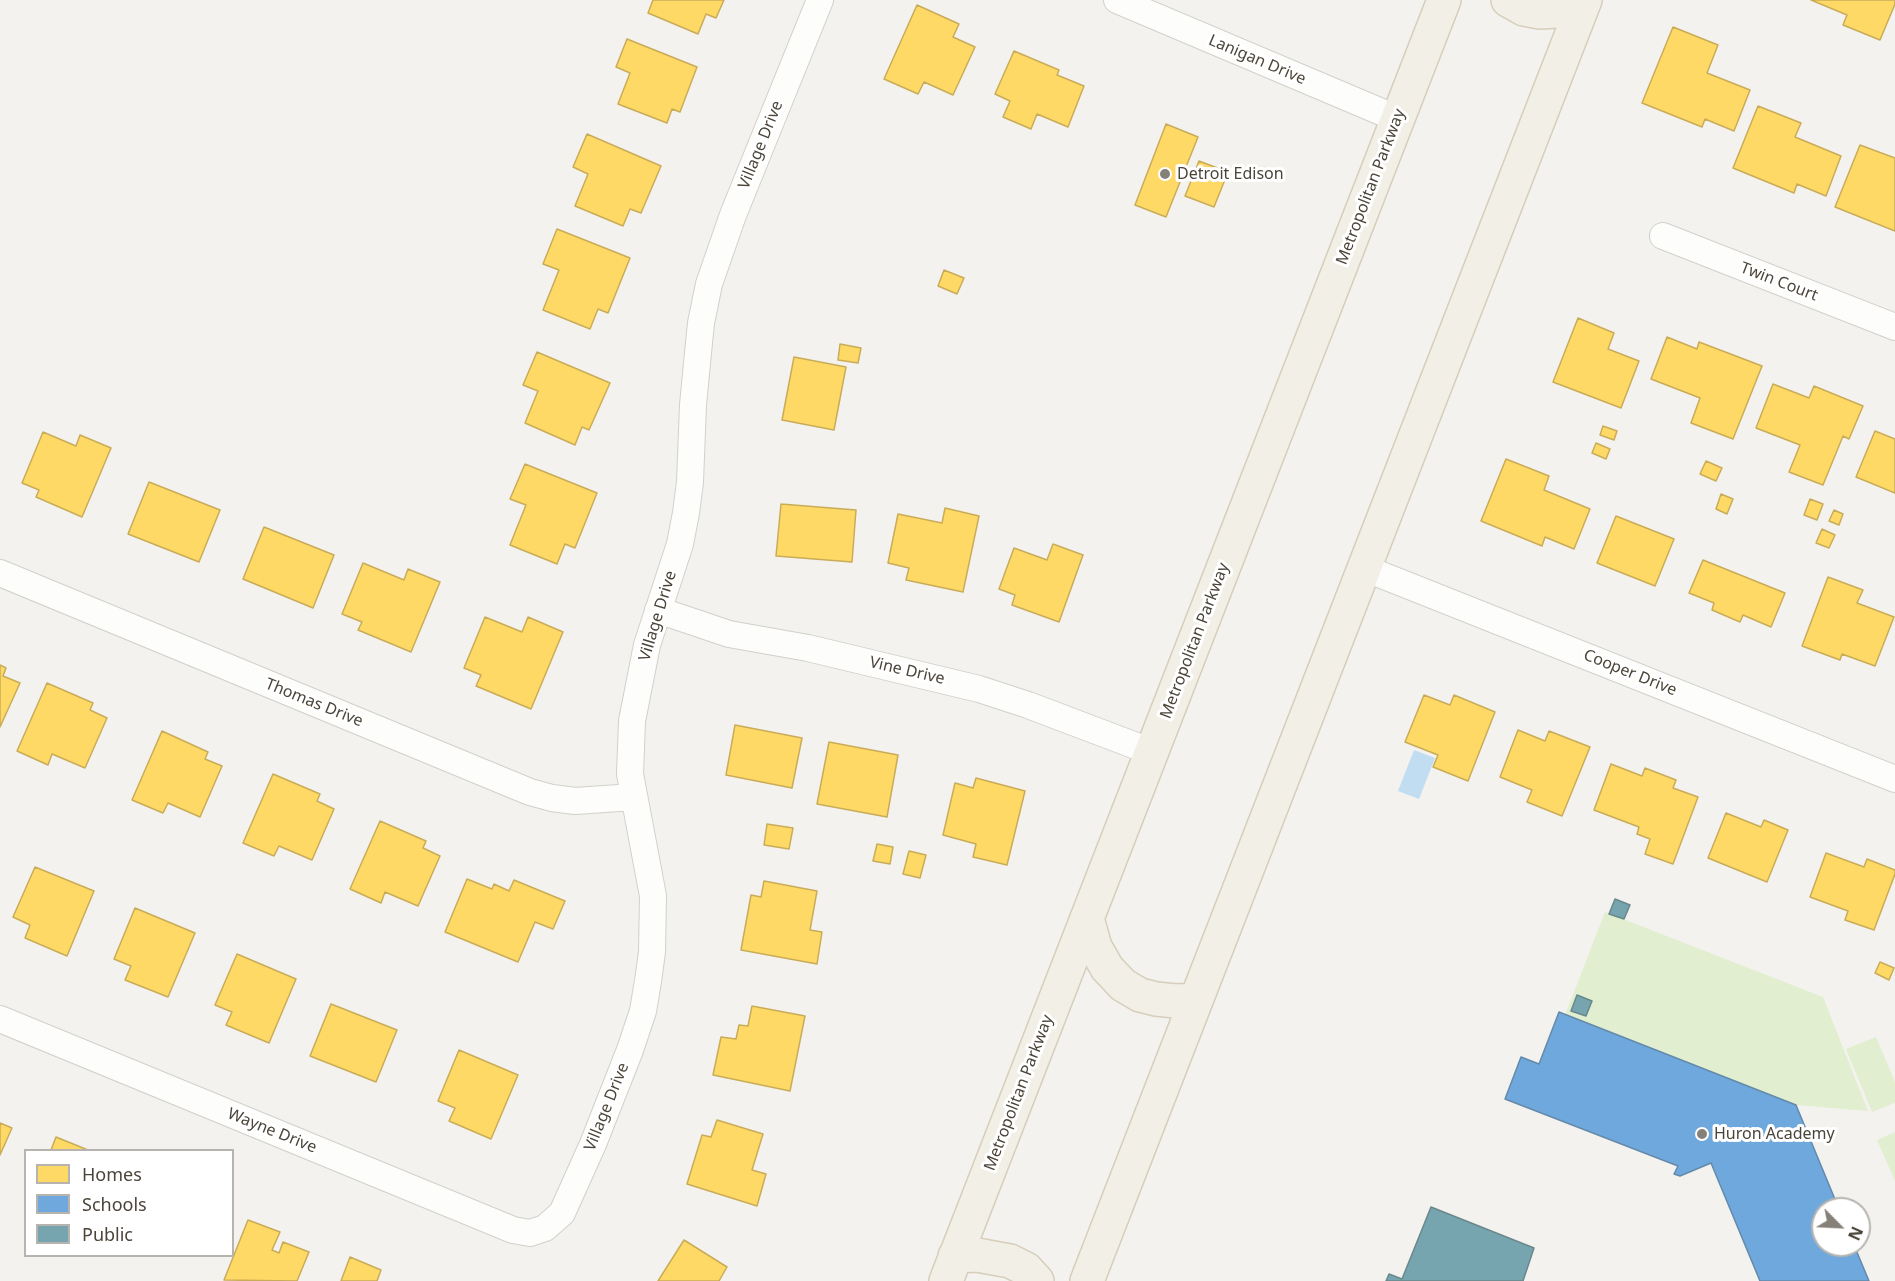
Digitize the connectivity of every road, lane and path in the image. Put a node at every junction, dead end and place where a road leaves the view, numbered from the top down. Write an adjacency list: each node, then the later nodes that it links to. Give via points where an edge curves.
1 (820, 0): 11 (street, Village Drive, via 733,215 710,284 701,323 686,513)
2 (1117, 0): 6 (street, Lanigan Drive)
3 (1444, 0): 6 (main road, Metropolitan Parkway)
4 (1508, 0): 5 (main road, via 1540,12 1557,11)
5 (1584, 1): 9 (main road)
6 (1398, 119): 12 (main road, Metropolitan Parkway)
7 (1662, 236): 8 (street, Twin Court)
8 (1895, 327)
9 (1364, 568): 13 (street, Cooper Drive); 16 (main road)
10 (0, 573): 14 (street, Thomas Drive, via 530,792 575,801)
11 (658, 610): 12 (street, Vine Drive, via 729,634 979,689); 14 (street, Village Drive, via 632,721 630,774)
12 (1152, 752): 15 (main road, Metropolitan Parkway)
13 (1895, 779)
14 (634, 797): 18 (street, Village Drive, via 653,896 652,952 643,1011 564,1209)
15 (1087, 918): 16 (main road, via 1095,947 1123,985 1156,999); 19 (main road, Metropolitan Parkway)
16 (1196, 1000): 21 (main road)
17 (0, 1019): 18 (street, Wayne Drive, via 513,1230 530,1233)
18 (545, 1228)
19 (951, 1269): 20 (main road, via 977,1255 1010,1261 1026,1269)
20 (1037, 1281)
21 (1087, 1281)

